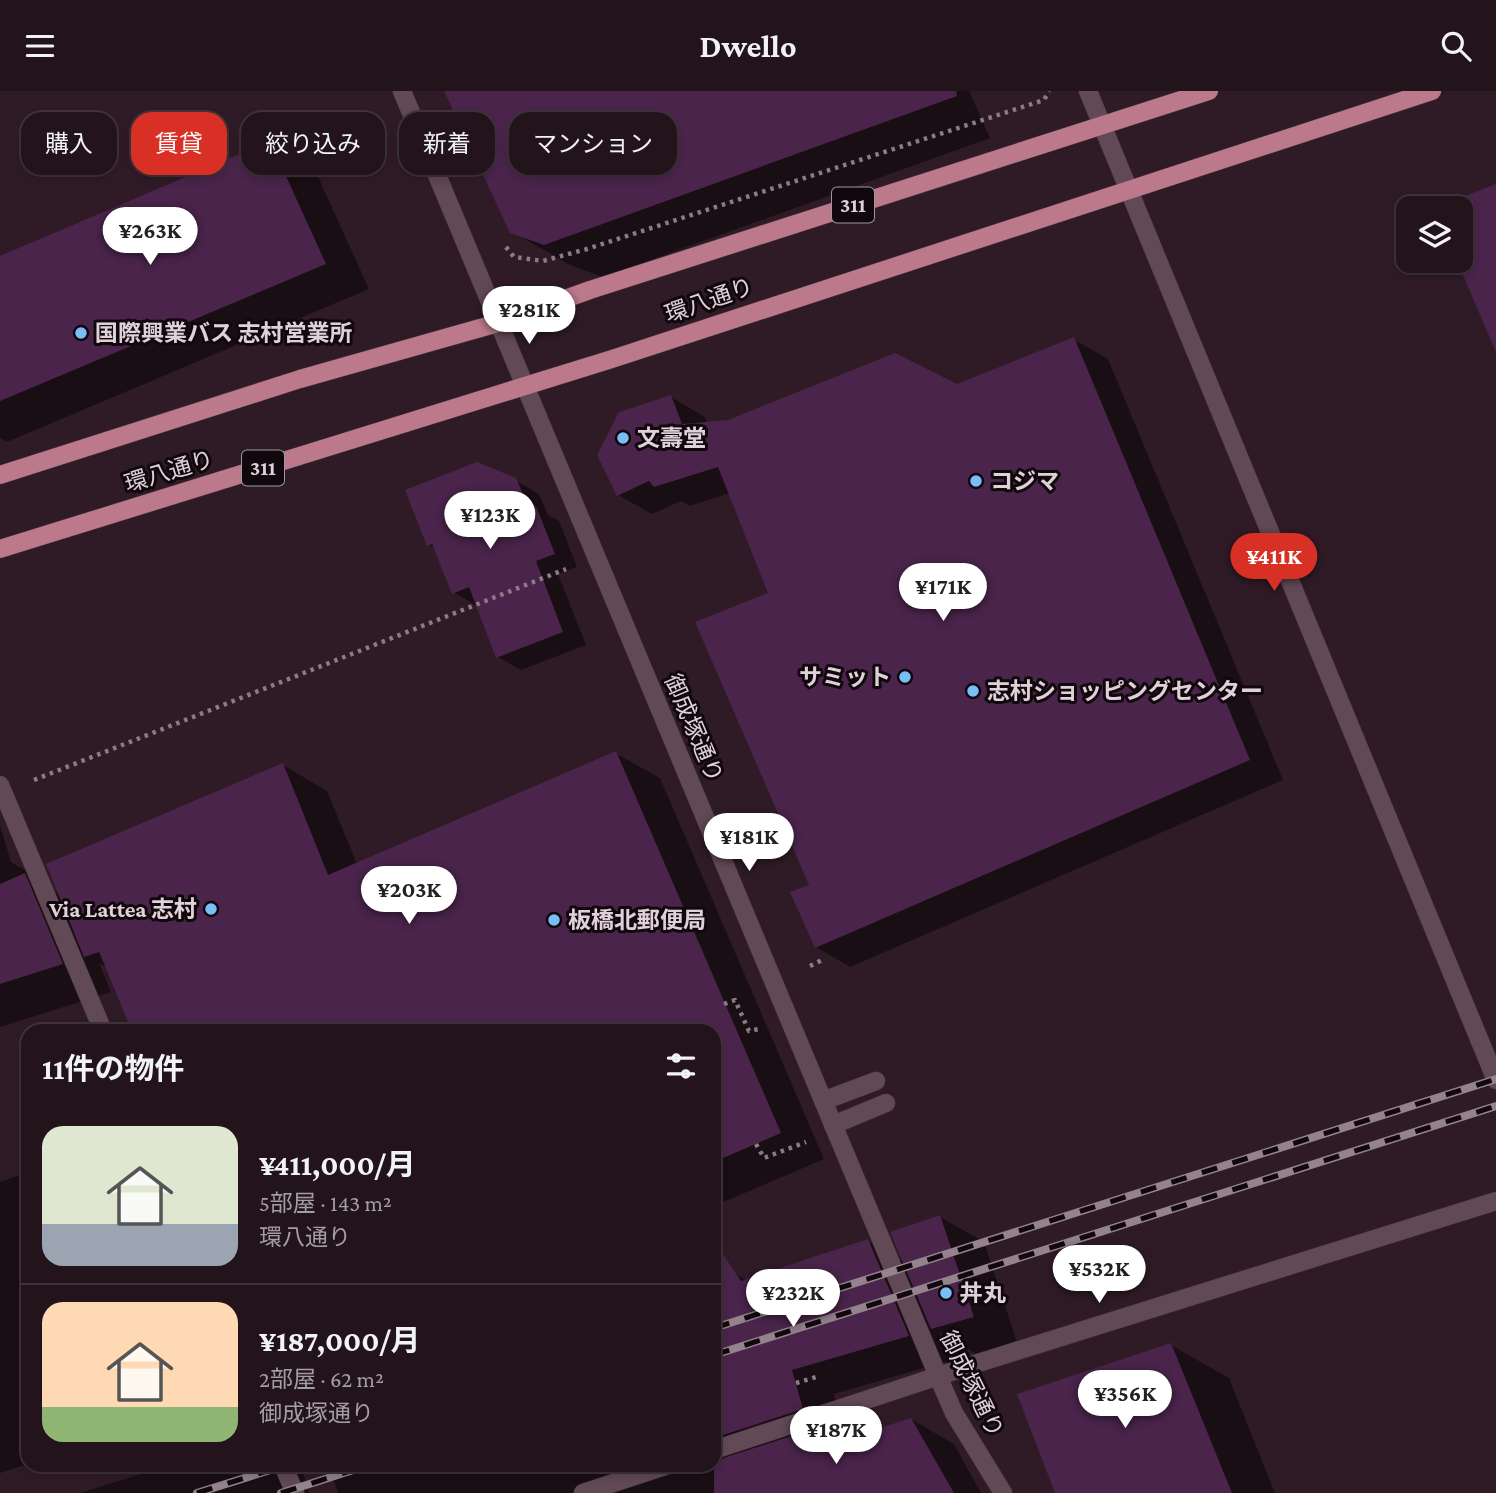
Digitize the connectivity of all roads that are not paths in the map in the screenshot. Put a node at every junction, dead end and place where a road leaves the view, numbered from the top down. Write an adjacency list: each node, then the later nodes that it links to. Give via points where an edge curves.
1 (402, 91): 7 (street, 御成塚通り)
2 (1088, 91): 5 (street)
3 (1209, 91): 5 (main road, 環八通り / 311)
4 (1432, 91): 6 (main road, 環八通り / 311)
5 (1101, 124): 6 (street); 7 (main road, 環八通り / 311)
6 (1129, 191): 8 (main road, 環八通り / 311); 14 (street)
7 (498, 323): 8 (street, 御成塚通り); 9 (main road, 環八通り / 311, via 300,379)
8 (525, 385): 10 (main road, 環八通り / 311); 15 (street, 御成塚通り)
9 (0, 475)
10 (0, 549)
11 (1, 789): 12 (street)
12 (100, 1024)
13 (877, 1080): 15 (street)
14 (1496, 1080)
15 (823, 1101): 17 (street, 御成塚通り)
16 (886, 1103): 17 (street)
17 (833, 1125): 19 (street, 御成塚通り)
18 (1496, 1201): 19 (street)
19 (938, 1376): 20 (street); 25 (street, 御成塚通り, via 954,1413)
20 (721, 1448)
21 (286, 1472): 23 (street)
22 (647, 1472): 24 (street)
23 (295, 1493)
24 (583, 1493)
25 (1003, 1493)

